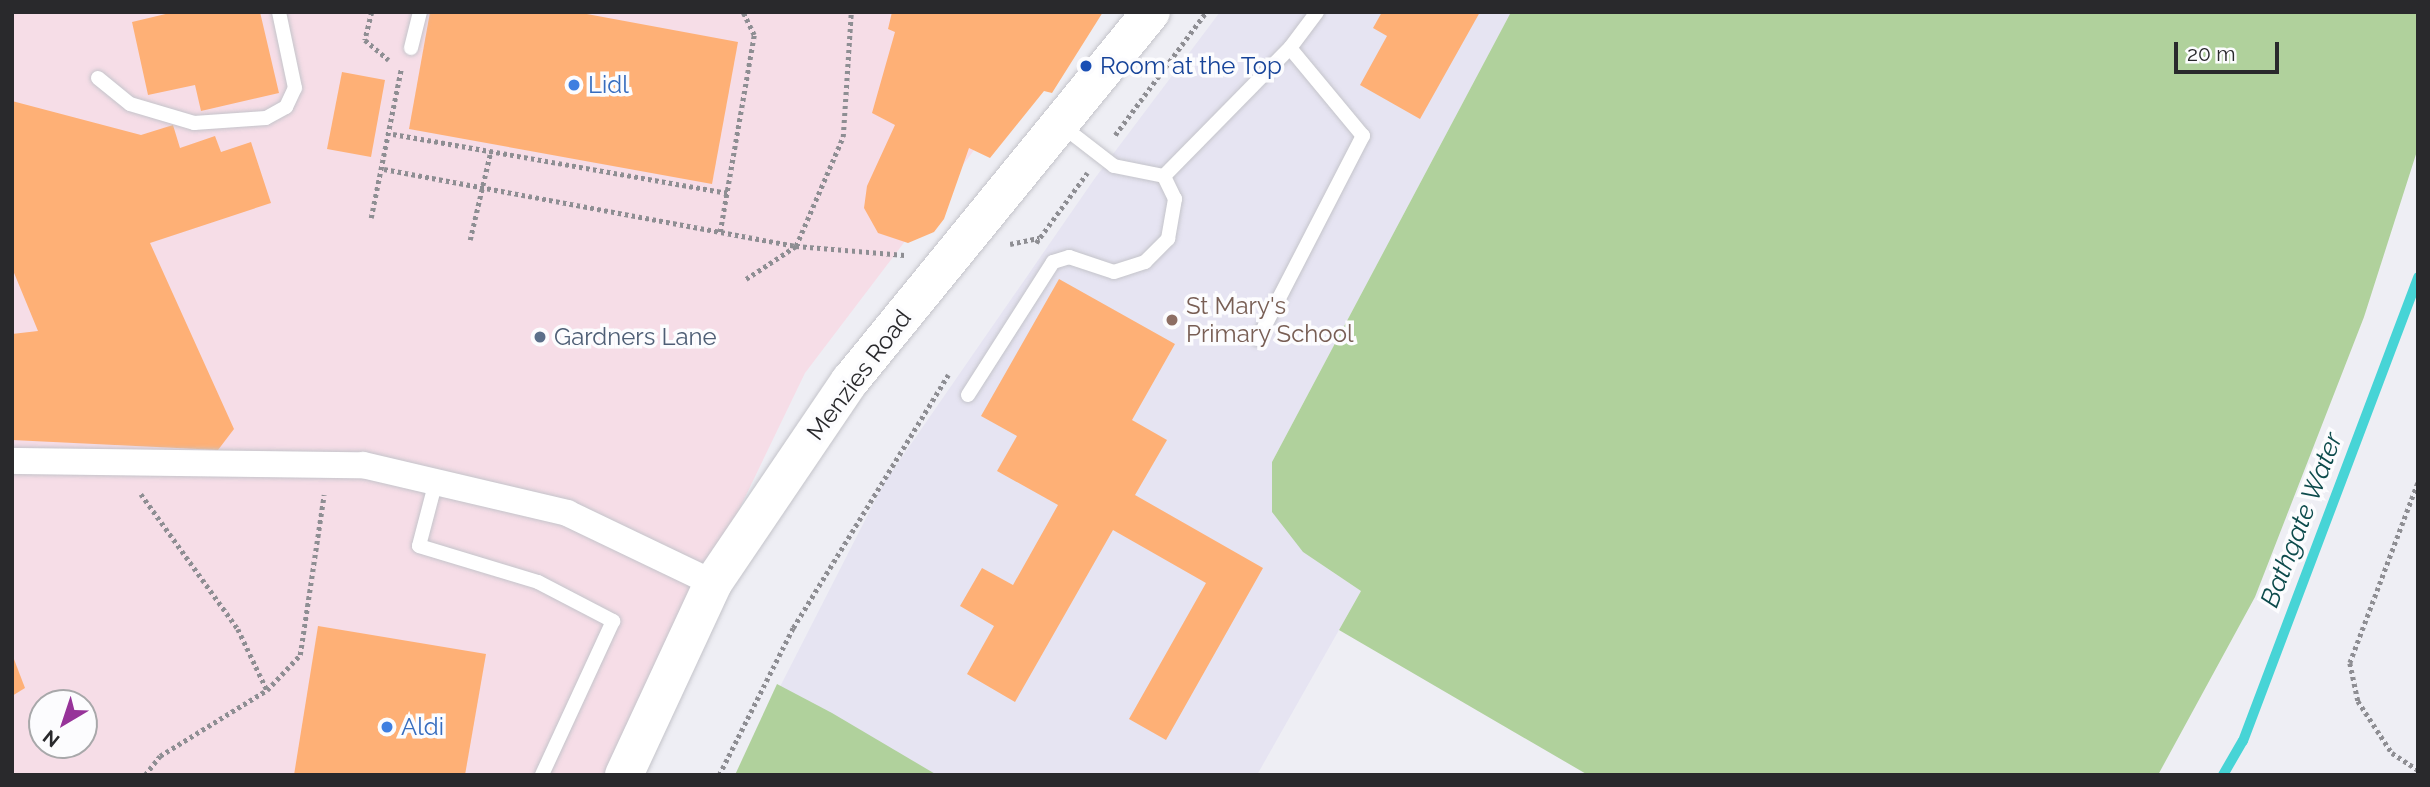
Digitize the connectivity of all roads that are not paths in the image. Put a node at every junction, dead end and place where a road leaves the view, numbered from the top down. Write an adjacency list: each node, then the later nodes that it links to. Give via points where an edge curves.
1 (279, 12): 7 (lane, via 295,88 286,107 266,118 194,123 130,104)
2 (420, 12): 5 (lane)
3 (1151, 12): 8 (street, Menzies Road)
4 (1317, 12): 6 (lane)
5 (411, 48)
6 (1290, 48): 9 (lane); 10 (lane, via 1363,136)
7 (98, 78)
8 (1060, 125): 9 (lane, via 1114,166); 14 (street, Menzies Road, via 850,381)
9 (1164, 176): 11 (lane, via 1175,199 1168,239 1145,262 1114,272 1069,257 1054,262)
10 (1258, 339)
11 (968, 395)
12 (12, 461): 13 (street, via 329,461)
13 (436, 481): 14 (street, via 567,513); 15 (lane, via 419,546 538,582 613,621)
14 (713, 583): 16 (street, Menzies Road)
15 (542, 775)
16 (624, 775)

